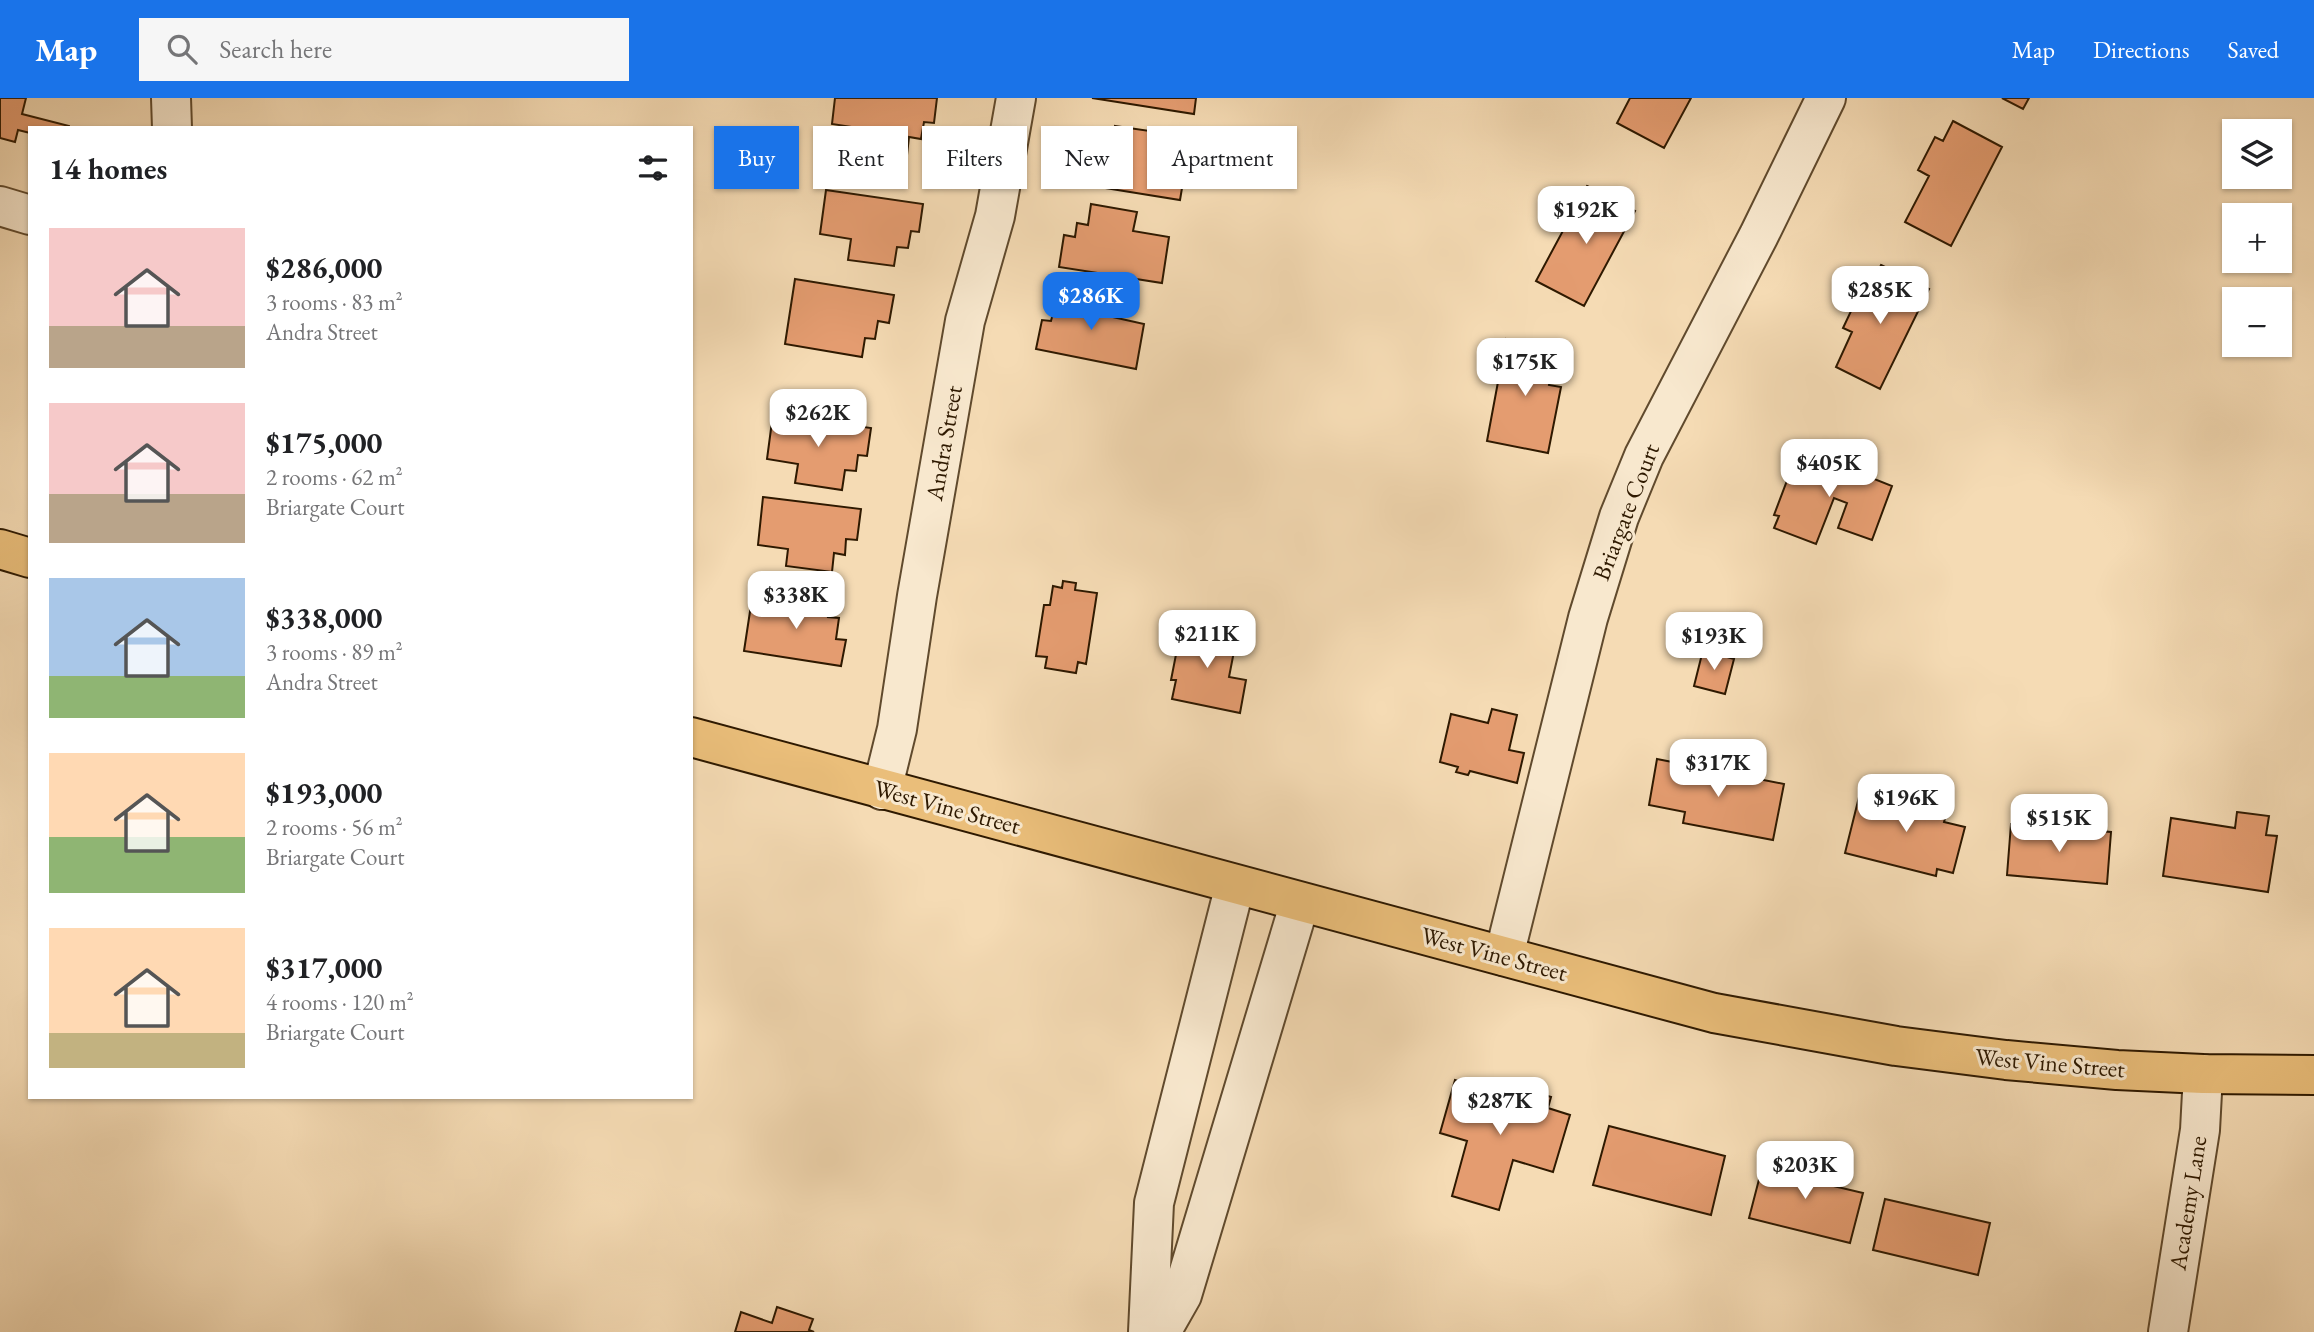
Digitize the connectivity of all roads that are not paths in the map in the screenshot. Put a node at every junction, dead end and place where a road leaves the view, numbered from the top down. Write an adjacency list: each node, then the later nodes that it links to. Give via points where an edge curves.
1 (171, 98): 4 (street)
2 (1016, 98): 8 (street, Andra Street, via 995,216 965,321 897,729)
3 (1826, 98): 11 (street, Briargate Court, via 1644,456 1619,517 1588,618)
4 (172, 126)
5 (0, 550): 6 (main road)
6 (28, 557)
7 (693, 738): 8 (main road, West Vine Street)
8 (882, 790): 9 (main road, West Vine Street)
9 (1235, 885): 10 (main road, West Vine Street); 14 (street, via 1154,1203)
10 (1300, 902): 11 (main road, West Vine Street); 15 (street, via 1182,1295)
11 (1504, 956): 12 (main road, West Vine Street, via 1714,1013 1896,1046 2103,1069)
12 (2203, 1074): 13 (main road, West Vine Street); 16 (street, Academy Lane, via 2200,1130)
13 (2314, 1074)
14 (1148, 1332)
15 (1161, 1332)
16 (2168, 1332)

